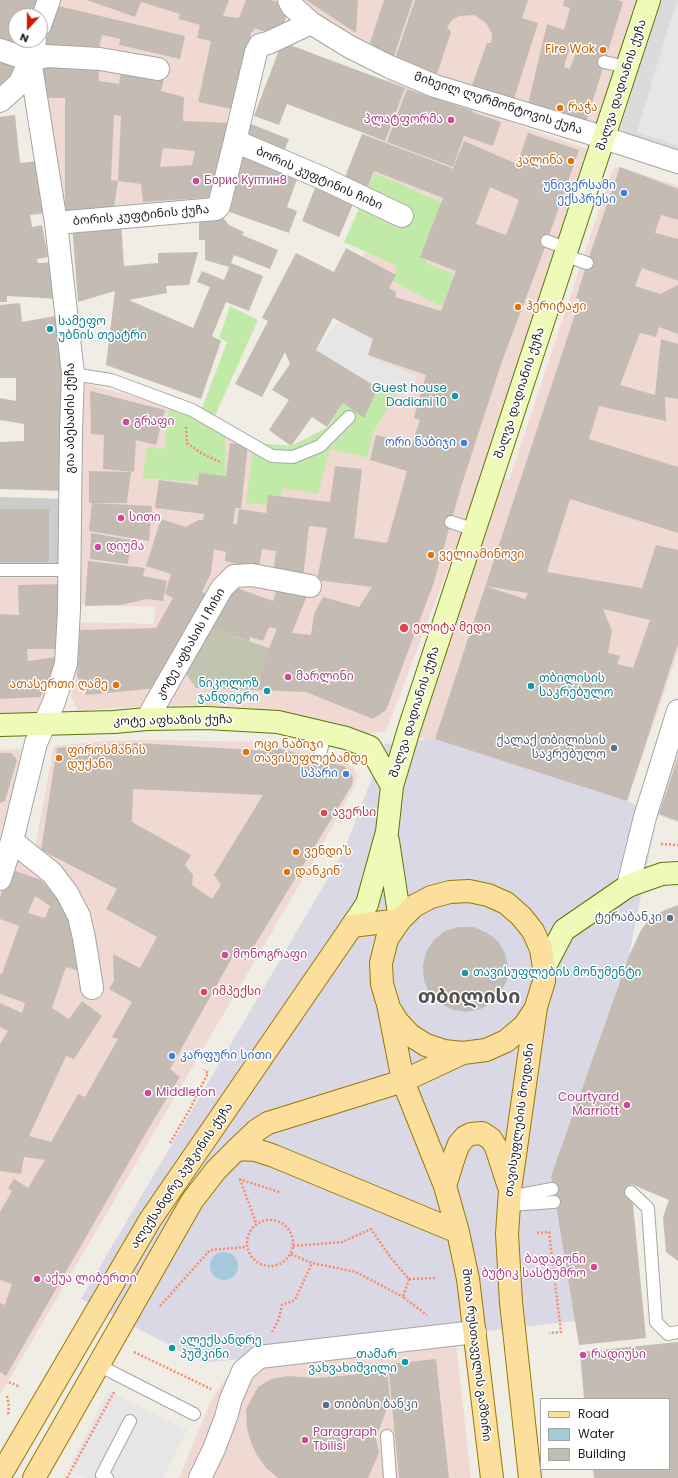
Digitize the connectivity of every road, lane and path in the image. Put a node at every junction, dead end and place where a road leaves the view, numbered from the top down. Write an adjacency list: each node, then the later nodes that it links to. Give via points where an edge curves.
1 (289, 0): 3 (street, მიხეილ ლერმონტოვის ქუჩა)
2 (649, 0): 7 (main road, შალვა დადიანის ქუჩა)
3 (311, 23): 10 (street, მიხეილ ლერმონტოვის ქუჩა, via 376,61 435,86); 11 (street, ბორის კუფტინის ქუჩა, via 260,45 256,52)
4 (0, 50): 5 (street)
5 (33, 50): 8 (street, via 47,56 100,59); 9 (street, via 20,82); 14 (street, გია აბესაძის ქუჩა)
6 (604, 62): 7 (lane)
7 (627, 67): 10 (main road, შალვა დადიანის ქუჩა)
8 (158, 69)
9 (0, 101)
10 (604, 138): 12 (street, მიხეილ ლერმონტოვის ქუჩა); 16 (main road, შალვა დადიანის ქუჩა)
11 (235, 141): 13 (street, ბორის კუფტინის ჩიხი); 14 (street, ბორის კუფტინის ქუჩა, via 216,209)
12 (678, 162)
13 (402, 216)
14 (56, 223): 18 (street, გია აბესაძის ქუჩა)
15 (547, 241): 16 (lane)
16 (567, 252): 17 (lane); 23 (main road, შალვა დადიანის ქუჩა)
17 (587, 263)
18 (74, 374): 19 (lane, via 111,380); 25 (street, გია აბესაძის ქუჩა)
19 (192, 410): 20 (lane, via 272,456 294,457 320,446); 21 (path, via 186,429 187,443)
20 (348, 417)
21 (222, 463)
22 (451, 522): 23 (lane)
23 (475, 530): 33 (main road, შალვა დადიანის ქუჩა)
24 (0, 570): 25 (lane)
25 (69, 570): 29 (street, გია აბესაძის ქუჩა, via 66,664 54,702)
26 (310, 586): 27 (street, კოტე აფხასის I ჩიხი, via 252,575 234,576 222,588)
27 (147, 719): 29 (main road, კოტე აფხაზის ქუჩა); 31 (main road, კოტე აფხაზის ქუჩა, via 207,718 278,722)
28 (676, 723): 40 (street, via 644,817)
29 (43, 724): 30 (main road, კოტე აფხაზის ქუჩა); 35 (street, გია აბესაძის ქუჩა)
30 (0, 725)
31 (325, 733): 32 (lane); 33 (main road, კოტე აფხაზის ქუჩა, via 370,747)
32 (319, 759)
33 (392, 786): 34 (main road)
34 (387, 832): 41 (main road); 42 (main road, via 367,904)
35 (12, 841): 39 (street, გია აბესაძის ქუჩა); 44 (street, via 52,873 67,893 79,916)
36 (664, 844): 37 (path)
37 (678, 845)
38 (678, 873): 40 (main road, via 662,874)
39 (0, 879)
40 (628, 886): 43 (main road, via 564,930)
41 (400, 920): 42 (main road); 43 (main road, თავისუფლების მოედანი, via 414,906 437,895 469,891 488,895 506,903 533,931 541,949); 45 (main road, თავისუფლების მოედანი, via 387,939 381,963 382,984)
42 (352, 926): 84 (main road, ალექსანდრე პუშკინის ქუჩა, via 150,1220)
43 (544, 968): 46 (main road, თავისუფლების მოედანი, via 544,981)
44 (92, 988)
45 (388, 1004): 47 (main road, თავისუფლების მოედანი, via 397,1021 426,1045 444,1051); 49 (main road, თავისუფლების მოედანი)
46 (536, 1007): 47 (main road, თავისუფლების მოედანი, via 524,1026 506,1041 486,1050); 56 (main road, თავისუფლების მოედანი)
47 (463, 1053): 49 (main road, თავისუფლების მოედანი)
48 (204, 1070): 50 (path, via 208,1073)
49 (403, 1081): 51 (main road, თავისუფლების მოედანი, via 268,1123); 52 (main road, თავისუფლების მოედანი)
50 (170, 1143)
51 (237, 1149): 59 (main road, via 256,1150 274,1156); 74 (main road, ალექსანდრე პუშკინის ქუჩა, via 216,1170 192,1201)
52 (445, 1186): 56 (main road, via 459,1144 471,1134 482,1133 491,1139 496,1147); 59 (main road, თავისუფლების მოედანი)
53 (552, 1189): 56 (lane)
54 (278, 1192): 58 (path, via 239,1179)
55 (631, 1192): 71 (lane, via 648,1208 656,1322 668,1334)
56 (509, 1197): 57 (lane); 91 (main road, თავისუფლების მოედანი, via 507,1234 511,1302)
57 (554, 1202)
58 (256, 1223): 61 (path, via 275,1220 281,1223 291,1233); 62 (path, via 248,1233)
59 (458, 1232): 70 (main road, შოთა რუსთაველის გამზირი)
60 (537, 1233): 72 (path, via 549,1232 551,1247 561,1332)
61 (293, 1246): 63 (path); 66 (path, via 342,1242 371,1229)
62 (246, 1247): 63 (path, via 252,1259 265,1266 279,1264); 68 (path, via 210,1250)
63 (290, 1254): 64 (path)
64 (312, 1263): 67 (path, via 356,1272); 73 (path, via 295,1300 282,1305 279,1318)
65 (435, 1278): 66 (path)
66 (409, 1279): 67 (path)
67 (403, 1297): 69 (path)
68 (157, 1312)
69 (433, 1319)
70 (475, 1332): 73 (street); 90 (main road, შოთა რუსთაველის გამზირი)
71 (678, 1332)
72 (549, 1333)
73 (251, 1364): 79 (street)
74 (98, 1365): 75 (lane); 85 (main road, ალექსანდრე პუშკინის ქუჩა)
75 (122, 1376): 79 (path, via 134,1352); 80 (lane); 86 (path)
76 (9, 1382): 77 (path)
77 (20, 1387)
78 (7, 1396): 81 (path, via 10,1406)
79 (231, 1399): 88 (street, via 216,1443)
80 (194, 1414)
81 (7, 1418)
82 (130, 1422): 87 (lane, via 102,1475)
83 (387, 1436): 89 (lane)
84 (0, 1476)
85 (34, 1478)
86 (68, 1478)
87 (107, 1478)
88 (200, 1478)
89 (390, 1478)
90 (492, 1478)
91 (530, 1478)

